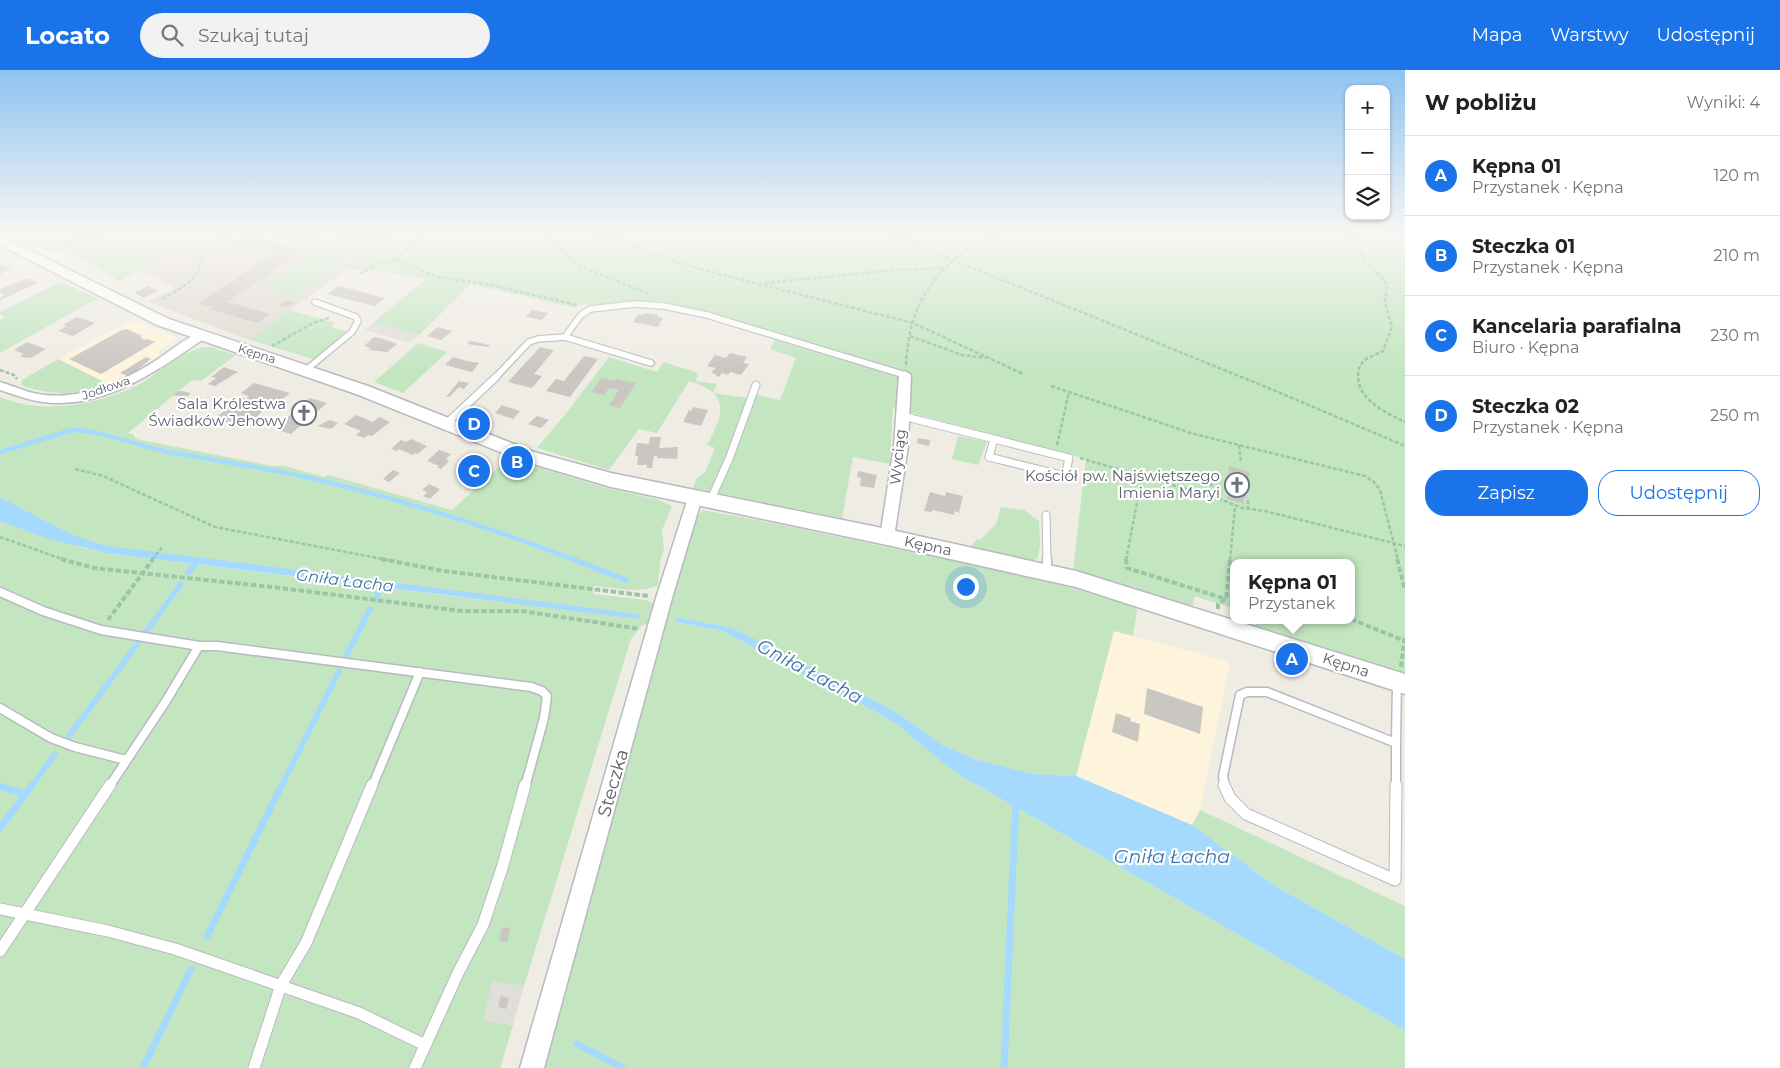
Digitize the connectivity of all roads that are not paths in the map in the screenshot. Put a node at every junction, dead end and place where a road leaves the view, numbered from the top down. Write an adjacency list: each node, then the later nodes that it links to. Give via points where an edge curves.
1 (75, 279): 3 (street, Kępna)
2 (314, 302): 6 (lane, via 356,317 357,324 352,332)
3 (201, 336): 6 (street, Kępna); 9 (street, Jodłowa, via 133,380 96,394 74,399 41,399)
4 (565, 337): 5 (lane); 7 (lane, via 588,310 634,304 664,306 707,315); 11 (lane, via 529,342)
5 (651, 363)
6 (306, 370): 11 (street, Kępna)
7 (905, 375): 10 (street, Wyciąg)
8 (756, 385): 13 (lane, via 726,467)
9 (0, 386)
10 (902, 416): 12 (lane); 15 (street, Wyciąg, via 901,446)
11 (447, 423): 13 (street, Kępna, via 527,456 611,480)
12 (994, 439): 12 (lane, via 1069,458 1065,476 989,457)
13 (702, 500): 15 (street, Kępna); 32 (street, Steczka, via 664,598)
14 (1046, 515): 16 (lane)
15 (887, 537): 16 (street, Kępna)
16 (1047, 572): 20 (street, Kępna)
17 (0, 592): 18 (lane, via 43,611 101,630)
18 (199, 646): 19 (lane); 24 (lane)
19 (420, 672): 28 (lane, via 306,943); 29 (lane, via 531,687 548,696 503,864 483,925)
20 (1401, 679): 22 (lane)
21 (0, 708): 24 (lane, via 51,738)
22 (1401, 723): 23 (lane)
23 (1398, 743): 23 (lane, via 1395,880 1246,814 1224,788 1223,776 1240,696 1246,692 1267,692)
24 (126, 760): 26 (lane)
25 (0, 909): 26 (lane)
26 (25, 914): 27 (lane); 28 (lane, via 108,931)
27 (0, 951)
28 (280, 985): 29 (lane, via 359,1013); 30 (lane)
29 (425, 1045): 31 (lane)
30 (254, 1068)
31 (415, 1068)
32 (532, 1068)

